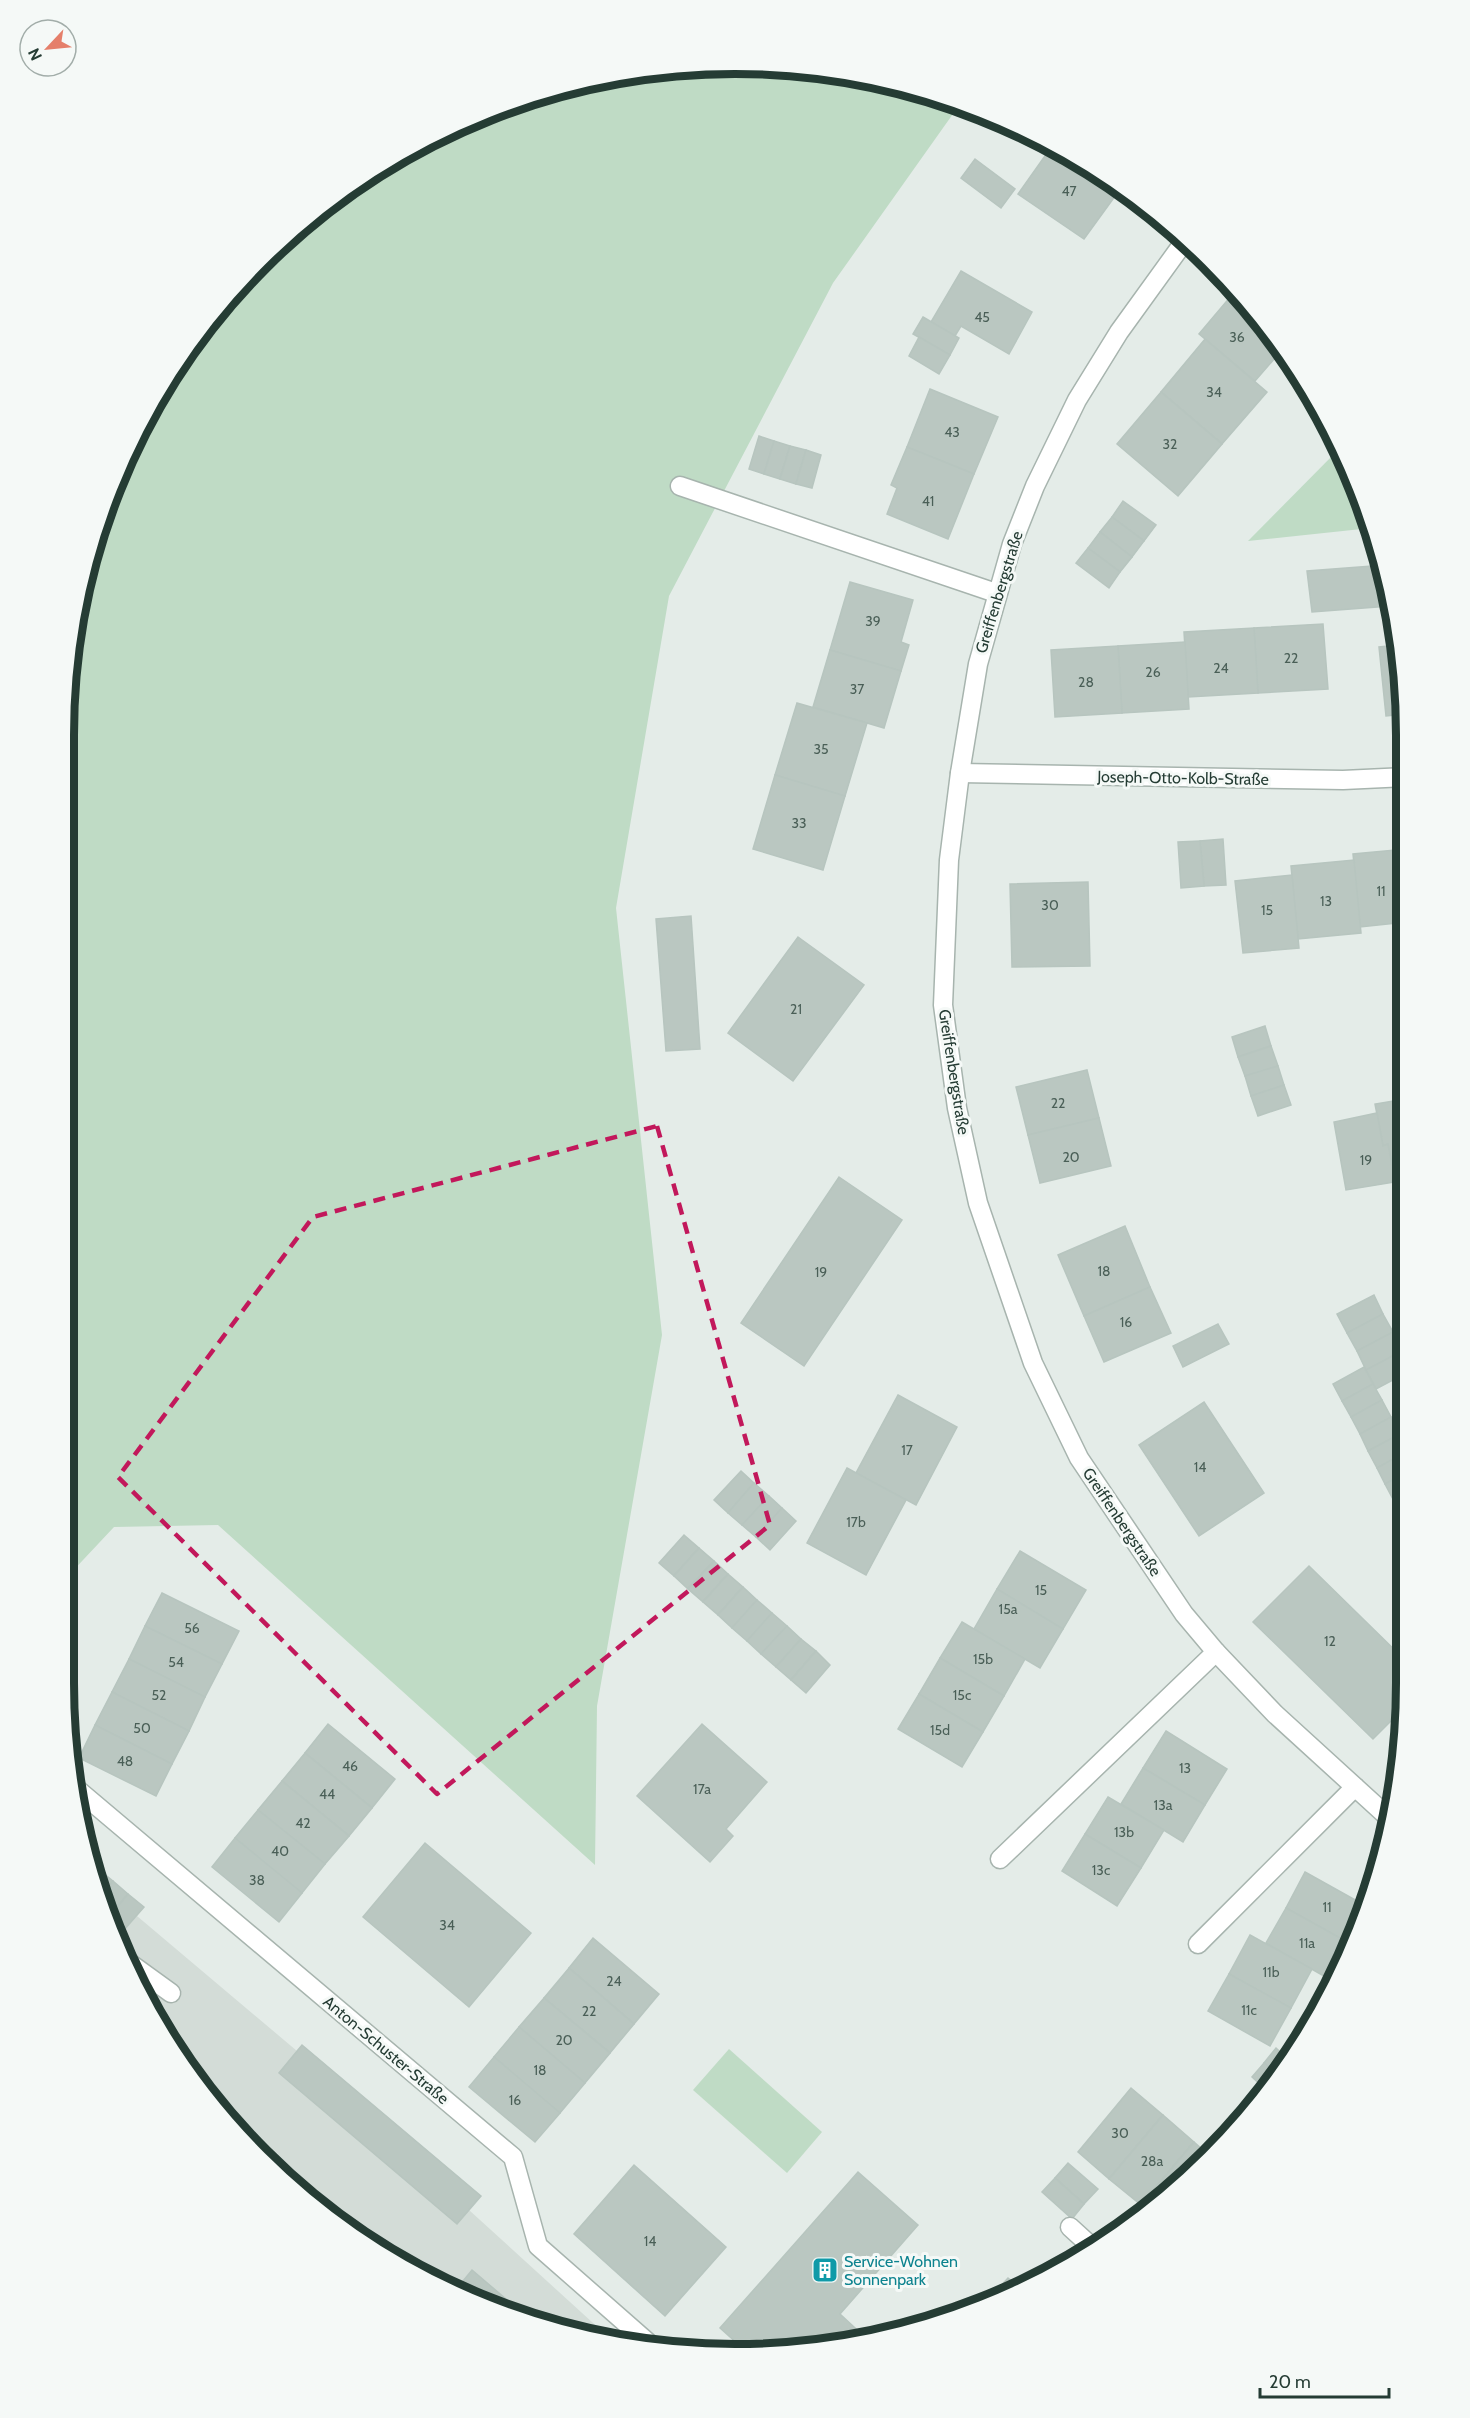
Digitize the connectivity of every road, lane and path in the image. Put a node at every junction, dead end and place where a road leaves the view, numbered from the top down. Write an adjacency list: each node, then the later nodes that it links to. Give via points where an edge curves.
1 (1181, 247): 3 (street, Greiffenbergstraße, via 1119,332 1077,400 1035,486)
2 (680, 486): 3 (street)
3 (996, 593): 4 (street, Greiffenbergstraße, via 978,664)
4 (960, 773): 5 (street, Joseph-Otto-Kolb-Straße, via 1332,780); 6 (street, Greiffenbergstraße, via 949,860 943,1005 957,1108 978,1203 1033,1363 1079,1458 1184,1614)
5 (1396, 777)
6 (1216, 1652): 7 (street, Greiffenbergstraße, via 1275,1714); 10 (street)
7 (1355, 1787): 9 (street, Greiffenbergstraße); 11 (street)
8 (83, 1794): 16 (street, Anton-Schuster-Straße, via 513,2157 538,2246)
9 (1384, 1813)
10 (1000, 1858)
11 (1198, 1944)
12 (139, 1970): 13 (street)
13 (171, 1993)
14 (1070, 2228): 15 (street)
15 (1087, 2243)
16 (643, 2338)

